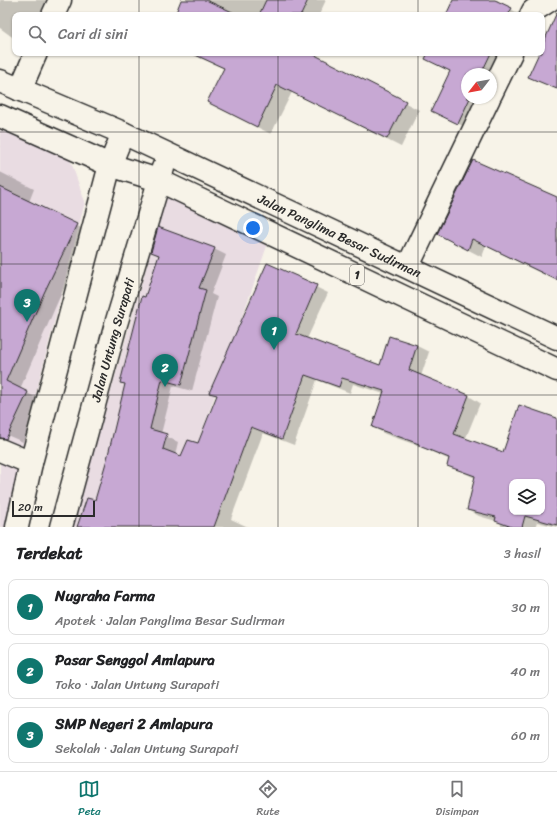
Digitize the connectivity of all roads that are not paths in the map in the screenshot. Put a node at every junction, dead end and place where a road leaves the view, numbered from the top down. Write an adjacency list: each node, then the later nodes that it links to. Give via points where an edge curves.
1 (60, 0): 3 (main road)
2 (552, 2): 4 (main road)
3 (54, 12)
4 (532, 12)
5 (35, 56): 9 (main road)
6 (509, 56): 8 (main road)
7 (0, 81): 9 (main road, Jalan Panglima Besar Sudirman)
8 (497, 81)
9 (20, 90): 12 (main road, Jalan Panglima Besar Sudirman)
10 (486, 104): 16 (main road)
11 (0, 116): 14 (main road)
12 (123, 133): 13 (main road, Jalan Panglima Besar Sudirman / 1); 14 (main road)
13 (169, 154): 15 (main road, Jalan Untung Surapati); 16 (main road, Jalan Panglima Besar Sudirman / 1)
14 (110, 165): 15 (main road); 20 (main road)
15 (158, 180): 18 (main road, 1); 22 (main road, Jalan Untung Surapati)
16 (408, 266): 17 (main road, Jalan Panglima Besar Sudirman / 1)
17 (557, 338)
18 (557, 370)
19 (0, 450): 20 (main road)
20 (31, 463): 21 (main road)
21 (17, 527)
22 (61, 527)

